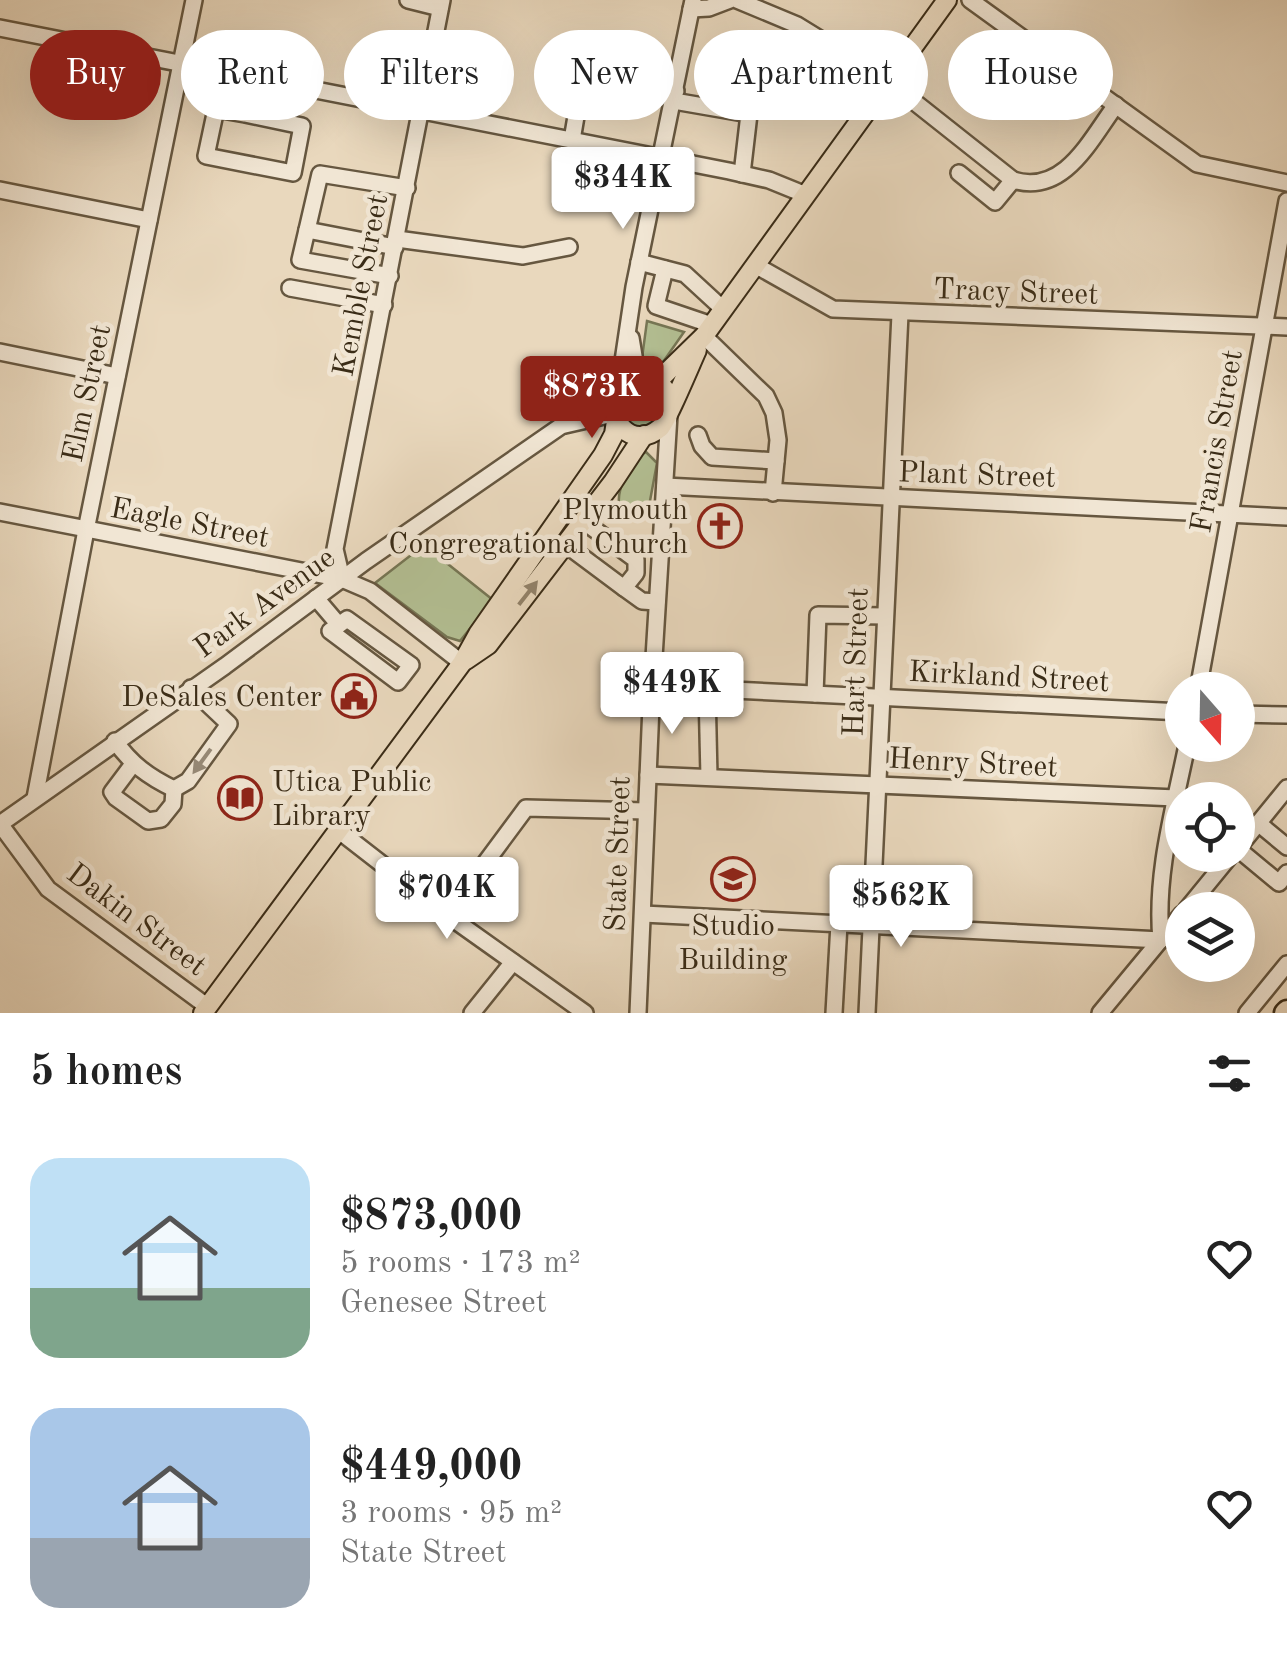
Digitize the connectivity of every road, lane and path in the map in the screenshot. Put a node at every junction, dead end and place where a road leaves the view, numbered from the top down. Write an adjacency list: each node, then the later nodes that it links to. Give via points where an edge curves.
1 (194, 0): 9 (street, Elm Street)
2 (408, 0): 6 (street)
3 (733, 0): 7 (street, via 709,8); 11 (street)
4 (947, 0): 12 (main road)
5 (970, 0): 16 (street)
6 (441, 4): 10 (street, Kemble Street)
7 (692, 4): 15 (street)
8 (0, 28): 13 (street)
9 (188, 30)
10 (436, 30)
11 (806, 30)
12 (925, 30)
13 (181, 63)
14 (181, 68): 33 (street, Elm Street)
15 (675, 96): 24 (street); 26 (street, via 748,114)
16 (1116, 105): 27 (street, via 1068,169 1032,186); 28 (street, via 1197,164)
17 (928, 113): 27 (street)
18 (245, 114): 18 (street, via 216,109 206,156 293,172 302,126)
19 (420, 120): 29 (street, Kemble Street)
20 (469, 120): 23 (street)
21 (575, 120): 23 (street)
22 (860, 120): 31 (main road)
23 (572, 140): 24 (street)
24 (662, 158): 26 (street); 37 (street)
25 (959, 173): 27 (street, via 995,202)
26 (742, 174): 31 (street)
27 (1013, 180)
28 (1287, 183)
29 (407, 188): 34 (street, via 320,174); 35 (street, Kemble Street)
30 (0, 190): 33 (street)
31 (806, 195): 38 (main road)
32 (1287, 202): 46 (street, Francis Street)
33 (149, 220): 50 (street, Elm Street)
34 (307, 230): 35 (street); 40 (street, via 300,260)
35 (396, 243): 36 (street, via 523,256); 40 (street, Kemble Street)
36 (569, 247)
37 (639, 262): 39 (street); 45 (street)
38 (755, 265): 43 (main road); 44 (street, Tracy Street, via 825,307)
39 (666, 269): 43 (street, via 685,274); 48 (street, via 656,306)
40 (390, 276): 42 (street, Kemble Street)
41 (290, 288): 42 (street)
42 (384, 306): 69 (street, Kemble Street, via 335,548)
43 (724, 309): 48 (main road)
44 (900, 314): 46 (street, Tracy Street); 62 (street, Hart Street)
45 (629, 316): 51 (street, via 636,368); 52 (street)
46 (1264, 326): 47 (street, Tracy Street); 64 (street, Francis Street)
47 (1287, 327)
48 (708, 330): 51 (main road, via 664,375); 53 (main road); 59 (street, via 766,396 774,413)
49 (0, 352): 50 (street)
50 (118, 376): 67 (street, Elm Street)
51 (650, 378): 52 (main road, via 632,378); 53 (main road, via 665,389)
52 (617, 390): 54 (main road); 55 (street, Park Avenue)
53 (670, 410): 57 (main road, via 657,431); 58 (street, State Street)
54 (615, 418): 55 (street, Park Avenue); 57 (main road, via 628,432); 75 (main road, via 603,455)
55 (561, 426): 69 (street, Park Avenue)
56 (698, 434): 59 (street, via 712,457)
57 (646, 435): 58 (street, via 657,438); 66 (main road)
58 (667, 458): 60 (street, State Street)
59 (776, 462): 61 (street)
60 (665, 486): 61 (street, Plant Street); 72 (street, State Street)
61 (774, 493): 62 (street, Plant Street)
62 (892, 498): 64 (street, Plant Street); 73 (street, Hart Street)
63 (0, 512): 67 (street, Eagle Street)
64 (1231, 513): 65 (street, Plant Street); 76 (street, Francis Street)
65 (1287, 517)
66 (583, 522): 68 (main road); 70 (street, via 636,560 636,573)
67 (86, 530): 69 (street, Eagle Street); 92 (street, Elm Street)
68 (565, 544): 70 (street); 75 (main road, one-way to 68, via 488,645)
69 (342, 579): 71 (street, Park Avenue); 75 (street, Eagle Street, via 370,591)
70 (624, 588): 72 (street)
71 (316, 598): 74 (street); 78 (street, Park Avenue)
72 (657, 602): 77 (street, State Street)
73 (885, 616): 80 (street, via 818,616); 81 (street, Hart Street)
74 (339, 625): 74 (street, via 330,631 398,682 411,665 348,620)
75 (462, 663): 98 (main road)
76 (1201, 672)
77 (652, 686): 79 (street, Kirkland Street); 87 (street, State Street)
78 (192, 688): 85 (street, Park Avenue); 91 (street, one-way to 91, via 229,724 188,781)
79 (707, 689): 80 (street, Kirkland Street); 88 (street)
80 (815, 694): 81 (street, Kirkland Street)
81 (882, 698): 82 (street, Kirkland Street); 89 (street, Hart Street)
82 (1165, 711)
83 (1255, 714): 84 (street)
84 (1287, 715)
85 (115, 741): 86 (street); 92 (street, Park Avenue)
86 (133, 764): 91 (street); 91 (street, via 112,792 148,821 161,819 174,804)
87 (648, 775): 88 (street, Henry Street); 94 (street, State Street)
88 (709, 778): 89 (street, Henry Street)
89 (878, 785): 93 (street, Henry Street); 108 (street, Hart Street)
90 (1287, 788): 95 (street)
91 (174, 789)
92 (35, 798): 96 (street, Park Avenue)
93 (1165, 798)
94 (646, 811): 105 (street, State Street); 106 (street, via 526,808)
95 (1258, 823): 97 (street); 99 (street)
96 (0, 824): 113 (street, Dakin Street, via 48,888)
97 (1255, 827)
98 (338, 830): 106 (street); 113 (main road)
99 (1287, 847)
100 (1255, 862): 103 (street, via 1279,882)
101 (1165, 865): 110 (street, via 1158,908)
102 (1217, 872): 104 (street)
103 (1287, 873)
104 (1200, 892)
105 (643, 914): 107 (street); 116 (street, State Street)
106 (450, 917): 111 (street)
107 (839, 924): 108 (street); 117 (street)
108 (872, 926): 110 (street); 118 (street, Hart Street)
109 (1165, 936): 110 (street)
110 (1162, 940): 119 (street)
111 (512, 962): 114 (street); 115 (street)
112 (1287, 964): 120 (street)
113 (205, 1010)
114 (472, 1013)
115 (585, 1013)
116 (638, 1013)
117 (834, 1013)
118 (867, 1013)
119 (1100, 1013)
120 (1248, 1013)

